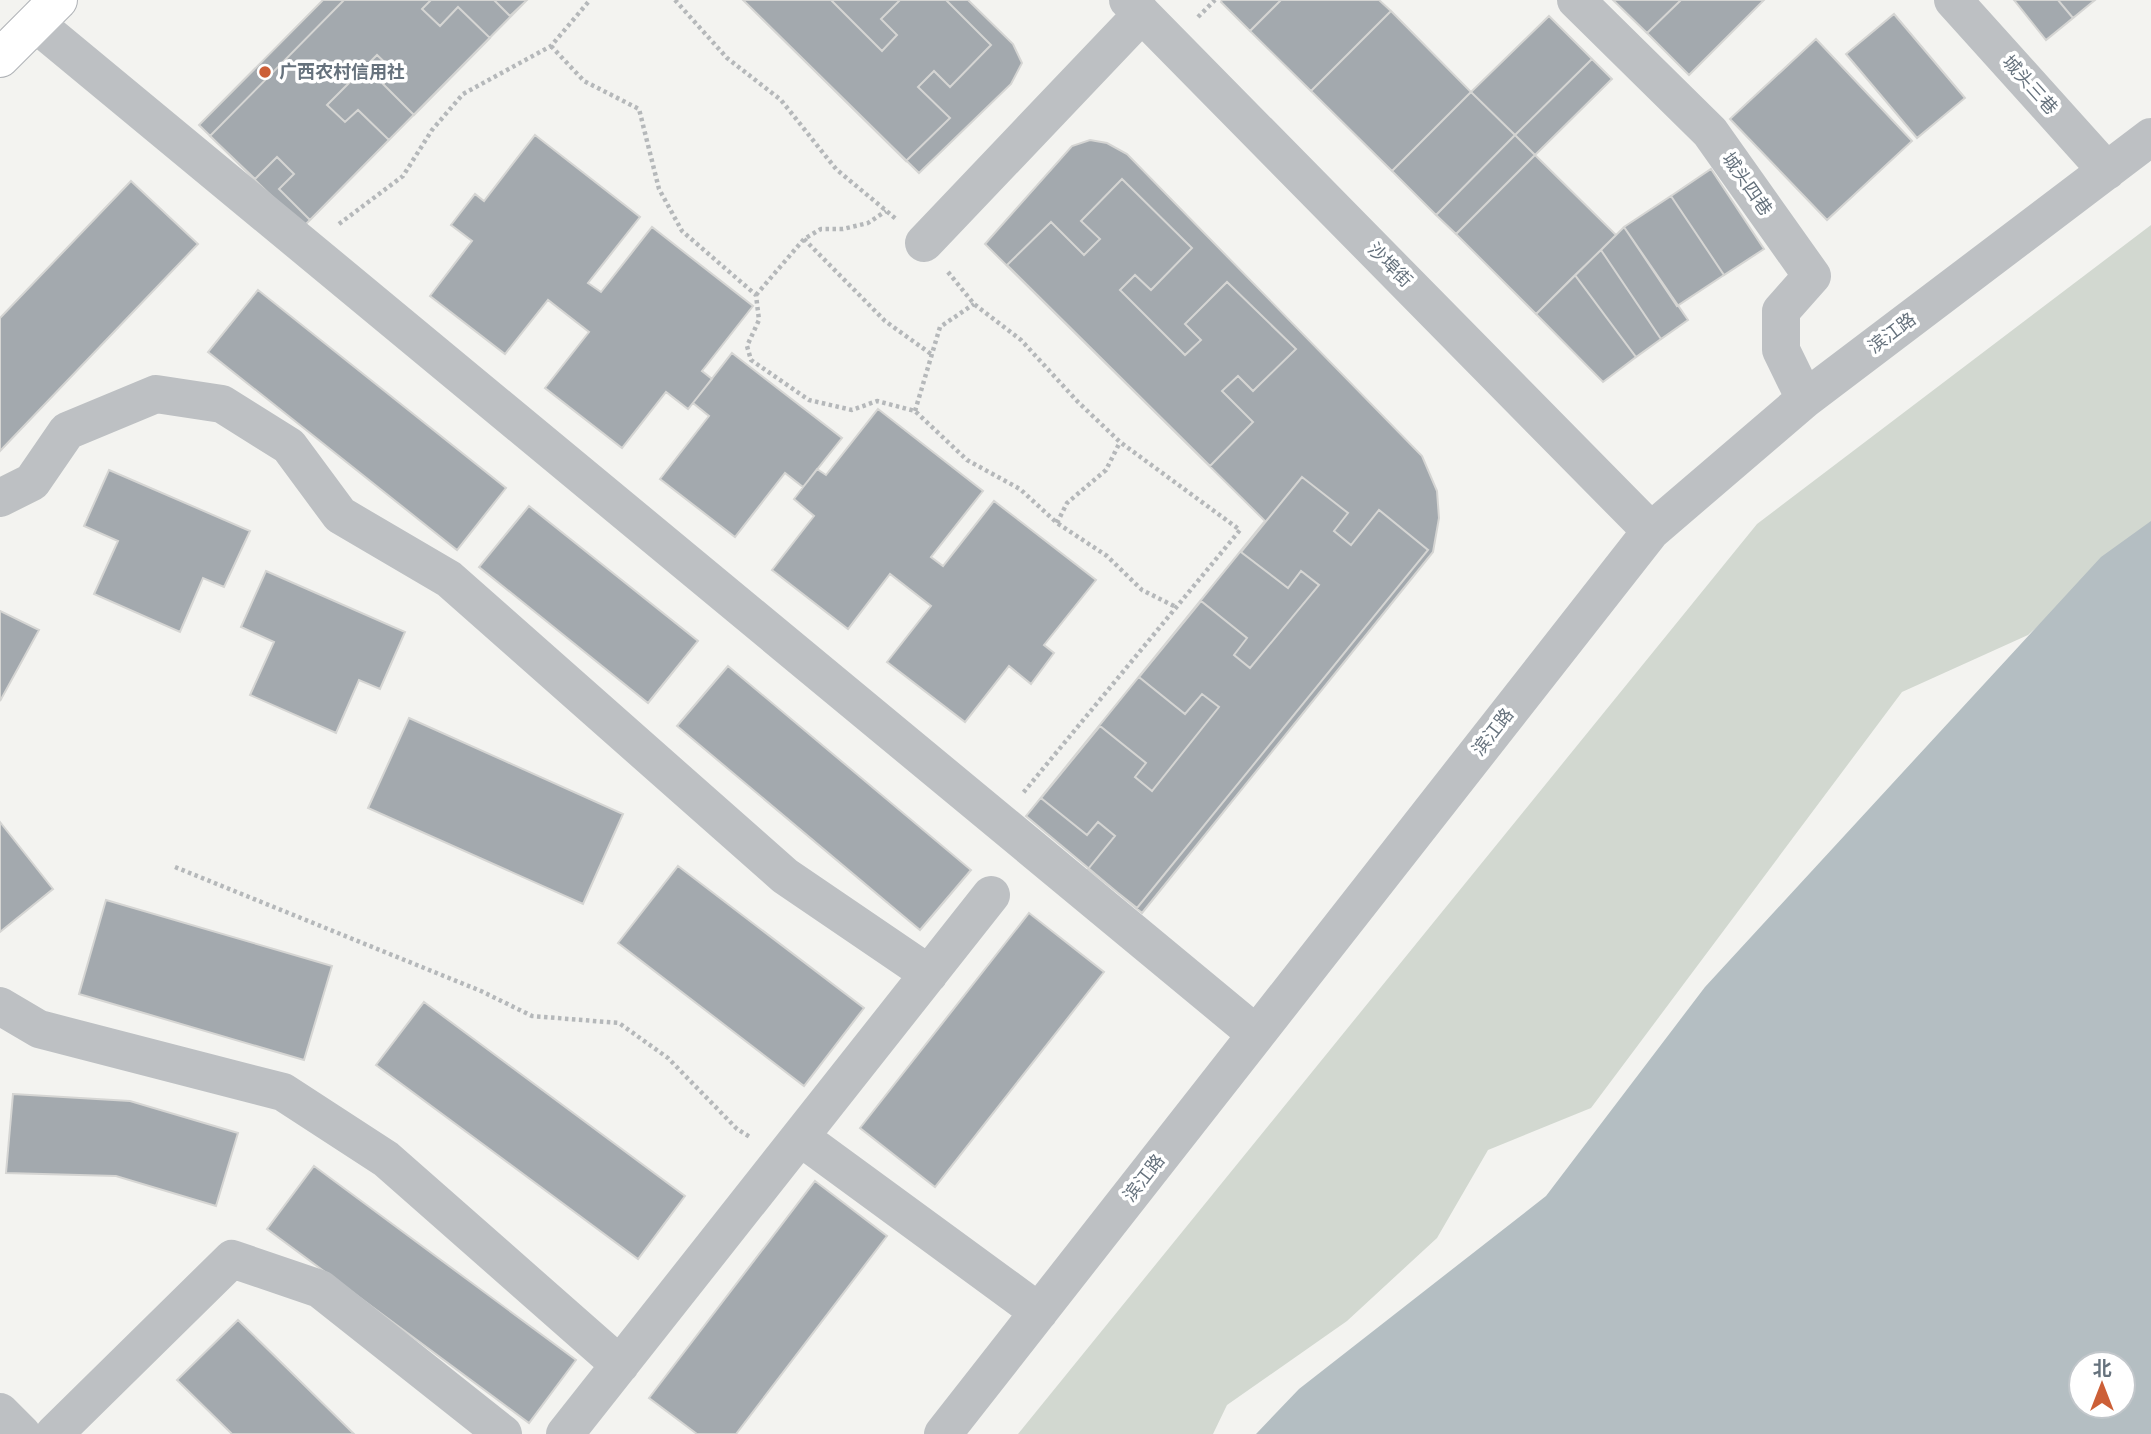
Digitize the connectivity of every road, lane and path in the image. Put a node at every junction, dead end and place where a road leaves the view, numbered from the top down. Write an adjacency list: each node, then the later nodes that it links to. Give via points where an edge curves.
1 (590, 0): 7 (path)
2 (676, 0): 11 (path, via 727,58 781,100 836,169)
3 (1576, 0): 18 (street, 城头四巷, via 1710,132 1812,276 1781,311 1781,350)
4 (1953, 0): 10 (street, 城头三巷)
5 (1135, 7): 13 (street); 23 (street, 沙埠街)
6 (47, 12): 8 (main road); 14 (street)
7 (551, 46): 14 (path, via 463,94 432,130 403,176); 15 (path, via 584,81 639,109 659,188 682,231)
8 (0, 58)
9 (2151, 138): 10 (street, 滨江路)
10 (2107, 171): 18 (street, 滨江路)
11 (886, 211): 12 (path, via 868,223 821,229); 13 (path)
12 (804, 239): 15 (path); 17 (path, via 885,321)
13 (924, 243): 16 (path)
14 (307, 248): 25 (street)
15 (756, 295): 19 (path, via 759,320 747,346 751,360 809,400 852,410 877,401)
16 (974, 304): 17 (path, via 940,327); 20 (path, via 1021,340)
17 (931, 354): 19 (path)
18 (1805, 399): 23 (street, 滨江路)
19 (915, 411): 22 (path, via 967,460 1020,489)
20 (1120, 442): 22 (path, via 1106,470 1068,503); 24 (path, via 1240,530)
21 (0, 498): 28 (street, via 32,482 67,431 156,394 222,404 289,446 341,515 449,579 785,876)
22 (1057, 523): 24 (path, via 1107,556 1142,590)
23 (1651, 531): 30 (street, 滨江路)
24 (1176, 607): 25 (path)
25 (1000, 821): 30 (street)
26 (175, 867): 31 (path, via 532,1016 619,1023 668,1058 737,1129)
27 (991, 895): 28 (street)
28 (929, 974): 31 (street)
29 (0, 1006): 33 (street, via 39,1029 283,1092 386,1159)
30 (1256, 1034): 32 (street, 滨江路)
31 (791, 1149): 32 (street); 33 (street)
32 (1039, 1312): 39 (street, 滨江路)
33 (620, 1365): 38 (street)
34 (0, 1412): 35 (street)
35 (22, 1434)
36 (54, 1434): 37 (street, via 232,1259 320,1289)
37 (503, 1434)
38 (565, 1434)
39 (943, 1434)

